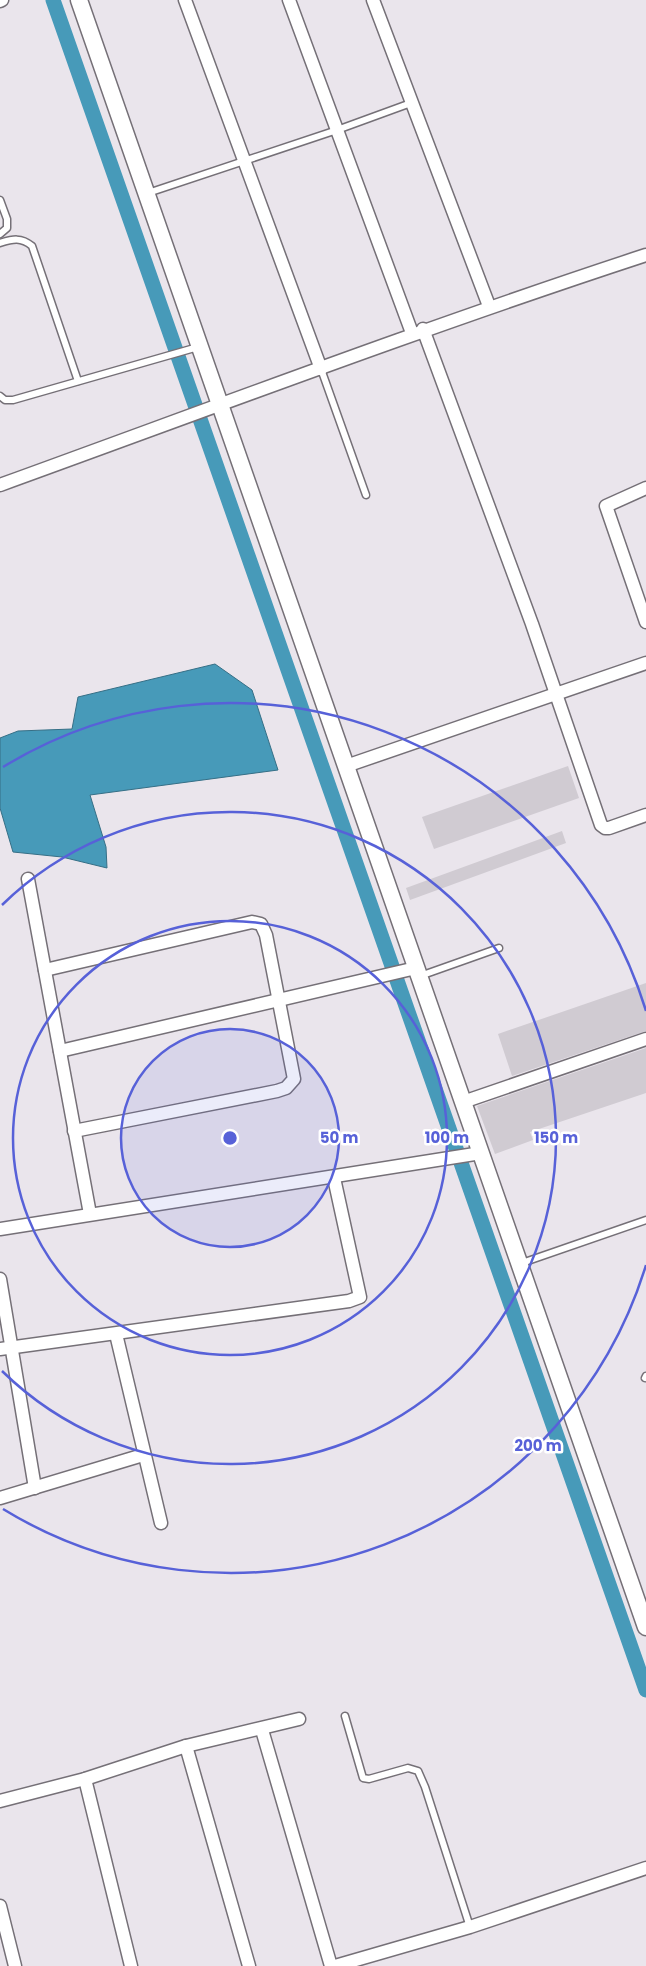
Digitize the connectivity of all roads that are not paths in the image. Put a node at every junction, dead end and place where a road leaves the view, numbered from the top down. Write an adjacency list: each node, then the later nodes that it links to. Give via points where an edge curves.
1 (79, 0): 8 (street)
2 (185, 0): 7 (street)
3 (289, 0): 6 (street)
4 (373, 0): 5 (street)
5 (410, 102): 6 (lane); 13 (street)
6 (337, 130): 7 (lane); 14 (street)
7 (245, 162): 8 (lane); 16 (street)
8 (147, 194): 15 (street)
9 (0, 200): 10 (lane, via 7,228)
10 (0, 234)
11 (0, 243): 17 (lane, via 24,239 32,246)
12 (646, 254): 13 (street)
13 (488, 306): 14 (street)
14 (418, 331): 16 (street); 25 (street)
15 (193, 349): 17 (lane); 19 (street)
16 (321, 369): 19 (street); 22 (lane)
17 (78, 382): 18 (lane, via 13,400)
18 (0, 396)
19 (217, 407): 20 (street); 26 (street)
20 (0, 485)
21 (646, 488): 23 (street, via 606,506)
22 (366, 495)
23 (646, 622)
24 (646, 664): 25 (street)
25 (557, 694): 26 (street); 27 (street, via 602,825 610,828)
26 (346, 766): 31 (street)
27 (646, 815)
28 (28, 879): 30 (street)
29 (499, 948): 31 (lane)
30 (45, 970): 32 (street, via 252,922 261,924 266,935); 34 (street)
31 (414, 972): 32 (street); 35 (street)
32 (280, 1001): 34 (street); 36 (street, via 294,1079 286,1088)
33 (646, 1039): 35 (street)
34 (60, 1051): 36 (street)
35 (463, 1102): 37 (street)
36 (74, 1131): 39 (street)
37 (467, 1155): 38 (street); 42 (street)
38 (334, 1178): 39 (street); 44 (street, via 360,1296 349,1301)
39 (90, 1214): 41 (street)
40 (646, 1220): 42 (lane)
41 (0, 1229)
42 (519, 1264): 50 (street)
43 (0, 1279): 45 (street)
44 (116, 1334): 45 (street); 46 (street)
45 (6, 1349): 47 (street)
46 (144, 1455): 47 (street); 49 (street)
47 (35, 1488): 48 (street)
48 (0, 1498)
49 (161, 1523)
50 (646, 1627)
51 (345, 1716): 59 (lane, via 363,1778 408,1768 418,1771)
52 (299, 1720): 53 (street)
53 (262, 1730): 54 (street); 63 (street)
54 (186, 1746): 55 (street); 62 (street)
55 (85, 1780): 56 (street); 61 (street)
56 (0, 1800)
57 (646, 1868): 59 (street)
58 (0, 1906): 60 (street)
59 (470, 1926): 64 (street)
60 (15, 1966)
61 (131, 1966)
62 (249, 1966)
63 (330, 1966)
64 (335, 1966)

